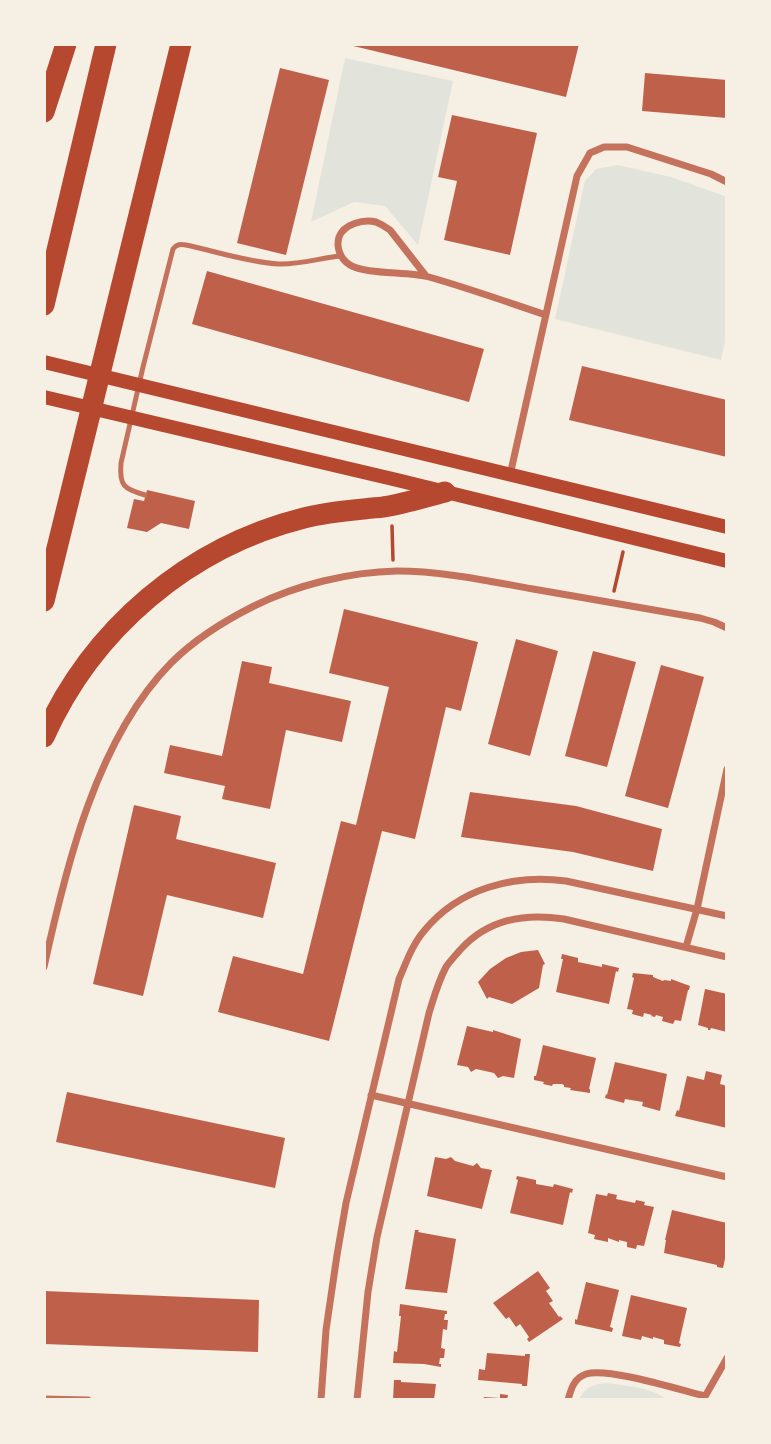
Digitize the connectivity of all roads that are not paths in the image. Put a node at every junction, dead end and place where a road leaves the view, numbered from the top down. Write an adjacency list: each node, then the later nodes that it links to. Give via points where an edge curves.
1 (66, 44): 4 (highway)
2 (106, 44): 8 (highway)
3 (181, 44): 17 (highway)
4 (44, 112)
5 (727, 182): 9 (street, via 627,147 604,147 590,153 577,176)
6 (340, 256): 7 (street, via 361,269); 7 (street, via 338,245 344,229 375,222 390,230); 14 (lane, via 279,264 176,245 121,463 122,483)
7 (426, 276): 9 (street)
8 (44, 305)
9 (546, 315): 12 (street)
10 (44, 362): 12 (main road)
11 (44, 397): 13 (main road)
12 (510, 475): 15 (main road)
13 (445, 492): 16 (main road); 19 (highway, via 287,522 200,560 158,590 104,640 63,697)
14 (145, 495)
15 (727, 527)
16 (727, 561)
17 (44, 601)
18 (727, 628): 25 (street, via 700,618 427,573 394,571 345,577 272,597 199,639 172,663 116,738 76,842)
19 (44, 737)
20 (727, 769): 21 (street)
21 (697, 909): 22 (street); 23 (street); 26 (street, via 543,878 471,893 438,916 409,954)
22 (727, 916)
23 (687, 947): 24 (street); 27 (street, via 546,916 504,920 486,928 448,964 437,986)
24 (727, 957)
25 (44, 967)
26 (371, 1095): 27 (street); 33 (street, via 337,1255)
27 (407, 1102): 28 (street); 34 (street, via 375,1248)
28 (727, 1177)
29 (727, 1358): 30 (street)
30 (704, 1398): 35 (street, via 616,1374 596,1373 577,1379)
31 (44, 1399): 32 (street)
32 (89, 1400)
33 (321, 1400)
34 (357, 1400)
35 (568, 1400)

